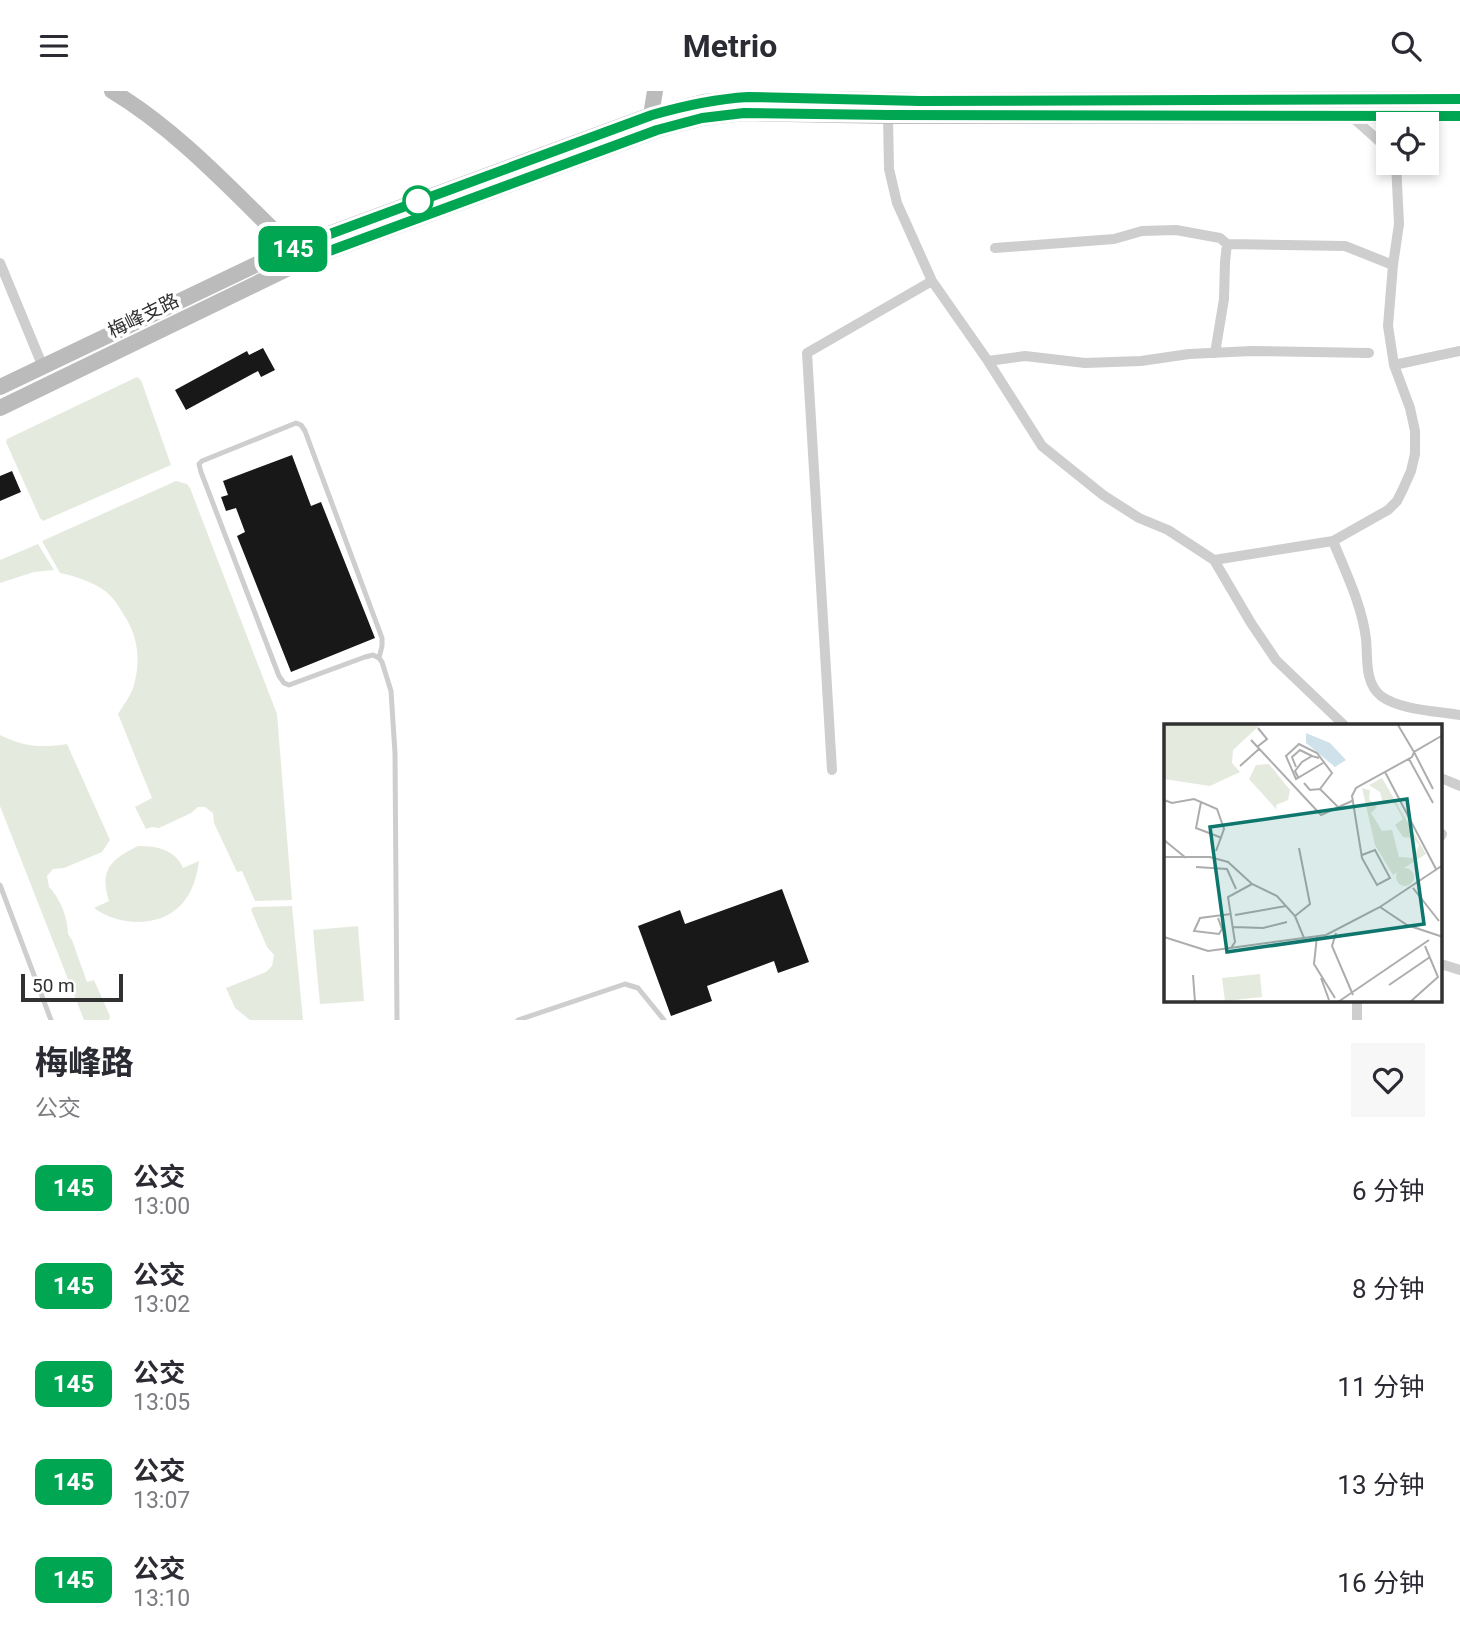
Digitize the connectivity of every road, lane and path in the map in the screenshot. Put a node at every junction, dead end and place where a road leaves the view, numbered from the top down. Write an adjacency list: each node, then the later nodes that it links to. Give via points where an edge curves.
1 (112, 91): 14 (main road, via 168,130)
2 (655, 91): 5 (main road)
3 (1460, 99): 4 (main road)
4 (794, 101): 5 (main road, 梅峰支路, via 727,99); 6 (main road); 16 (main road, 梅峰支路, via 657,130)
5 (652, 115): 14 (main road, 梅峰支路)
6 (888, 115): 7 (main road); 19 (street, via 889,169 897,204)
7 (1352, 116): 9 (main road); 11 (street)
8 (1460, 116): 10 (main road)
9 (1376, 117)
10 (1439, 119)
11 (1376, 138)
12 (1397, 175): 18 (street, via 1399,224)
13 (1227, 244): 15 (street, via 1220,238 1176,230); 18 (street, via 1345,246); 21 (street)
14 (292, 248): 16 (main road); 25 (main road, 梅峰支路)
15 (995, 248)
16 (305, 260): 27 (main road, 梅峰支路)
17 (0, 263): 25 (street)
18 (1393, 265): 24 (street, via 1388,326)
19 (932, 281): 23 (street); 33 (street, via 807,353)
20 (1460, 351): 24 (street)
21 (1215, 353): 22 (street); 23 (street, via 1086,363 1025,356)
22 (1369, 353)
23 (988, 361): 29 (street, via 1042,446 1102,495)
24 (1394, 365): 28 (street, via 1415,431 1411,471 1388,510)
25 (43, 367): 26 (main road, 梅峰支路)
26 (0, 387)
27 (0, 408)
28 (1333, 541): 29 (street); 31 (street, via 1360,609 1371,684 1381,696 1405,707)
29 (1214, 560): 32 (street, via 1276,660)
30 (379, 658): 30 (lane, via 365,657 284,683 201,472 202,461 296,423 301,425 382,638); 40 (lane, via 391,691 395,753)
31 (1460, 715)
32 (1343, 724)
33 (832, 770)
34 (1442, 778): 35 (street)
35 (1460, 786)
36 (0, 885): 39 (lane)
37 (1442, 964): 38 (street)
38 (1460, 969)
39 (51, 1020)
40 (397, 1020)
41 (518, 1020): 42 (lane, via 625,984 638,988)
42 (664, 1020)

